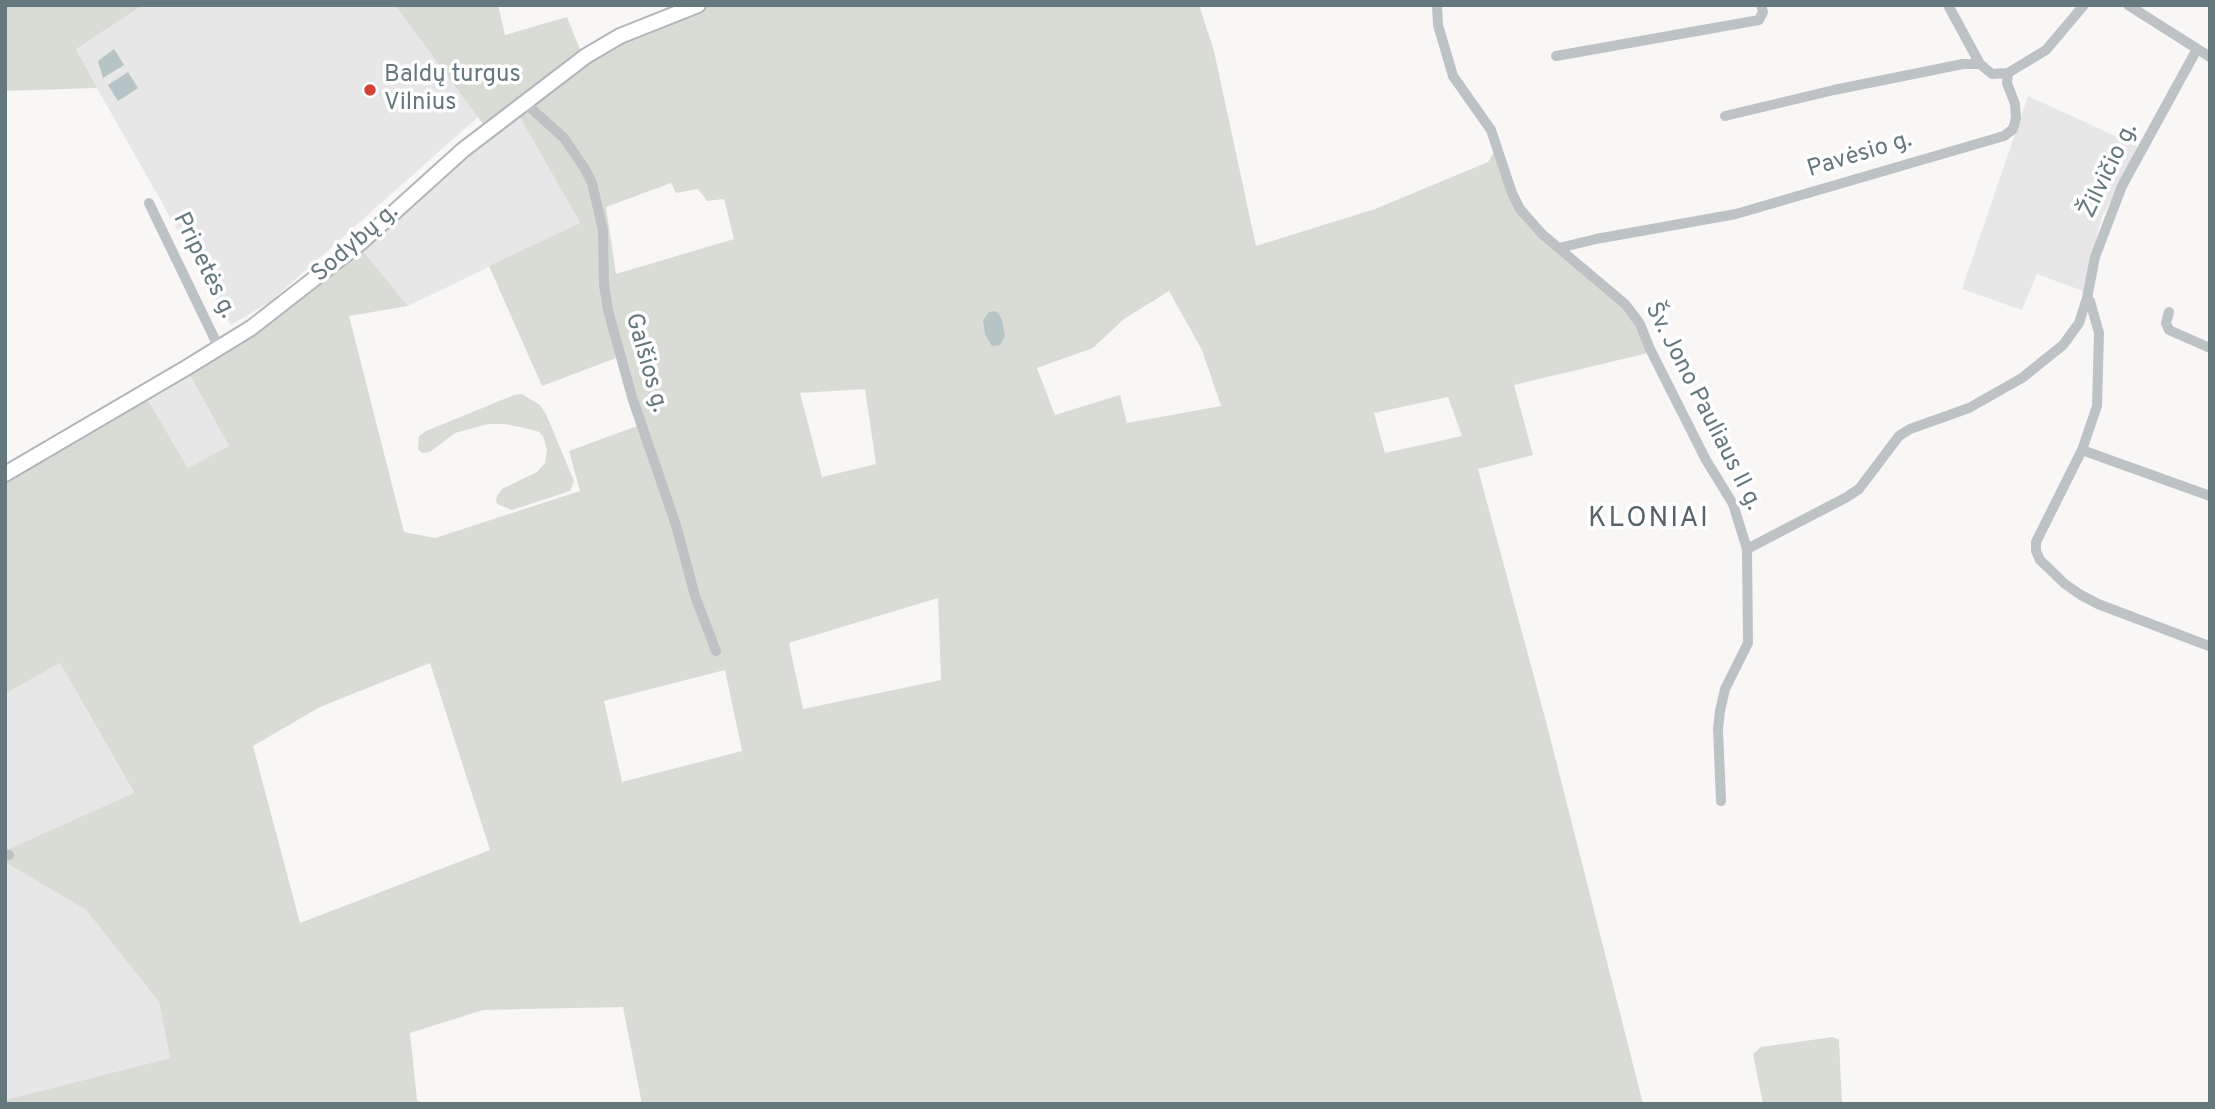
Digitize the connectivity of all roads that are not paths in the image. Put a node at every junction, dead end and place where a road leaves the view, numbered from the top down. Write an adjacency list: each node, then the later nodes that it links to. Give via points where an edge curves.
1 (698, 5): 12 (main road, Sodybų g., via 606,43)
2 (1437, 5): 15 (street, Šv. Jono Pauliaus II g., via 1453,76 1491,130 1520,209)
3 (1761, 5): 8 (street, via 1759,20)
4 (1948, 5): 10 (street)
5 (2084, 5): 11 (street, via 2046,50)
6 (2136, 7): 7 (street)
7 (2197, 49): 9 (street); 16 (street, Žilvičio g., via 2122,186 2095,257)
8 (1556, 56)
9 (2210, 57)
10 (1980, 64): 11 (street, via 1992,74); 13 (street, via 1834,90)
11 (2008, 73): 15 (street, Pavėsio g., via 2016,118 2004,136 1736,214)
12 (524, 102): 18 (main road, Sodybų g., via 360,243); 25 (street, Galšios g., via 564,138 592,183 603,230 608,310)
13 (1725, 116)
14 (149, 203): 18 (street, Pripetės g.)
15 (1559, 248): 23 (street, Šv. Jono Pauliaus II g., via 1625,304 1640,324 1688,426 1733,504)
16 (2087, 298): 20 (street, via 2099,333 2097,406); 23 (street, Žilvičio g., via 2080,323 2063,345 2022,379 1969,408 1910,429 1899,436 1859,489)
17 (2169, 312): 19 (street, via 2169,330)
18 (219, 348): 21 (main road, Sodybų g.)
19 (2210, 348)
20 (2082, 450): 22 (street); 24 (street, via 2039,534 2036,551 2040,560 2065,584 2098,604)
21 (5, 474)
22 (2210, 496)
23 (1747, 549): 26 (street, Šv. Jono Pauliaus II g., via 1748,643 1725,689 1720,711)
24 (2209, 646)
25 (716, 651)
26 (1721, 801)

